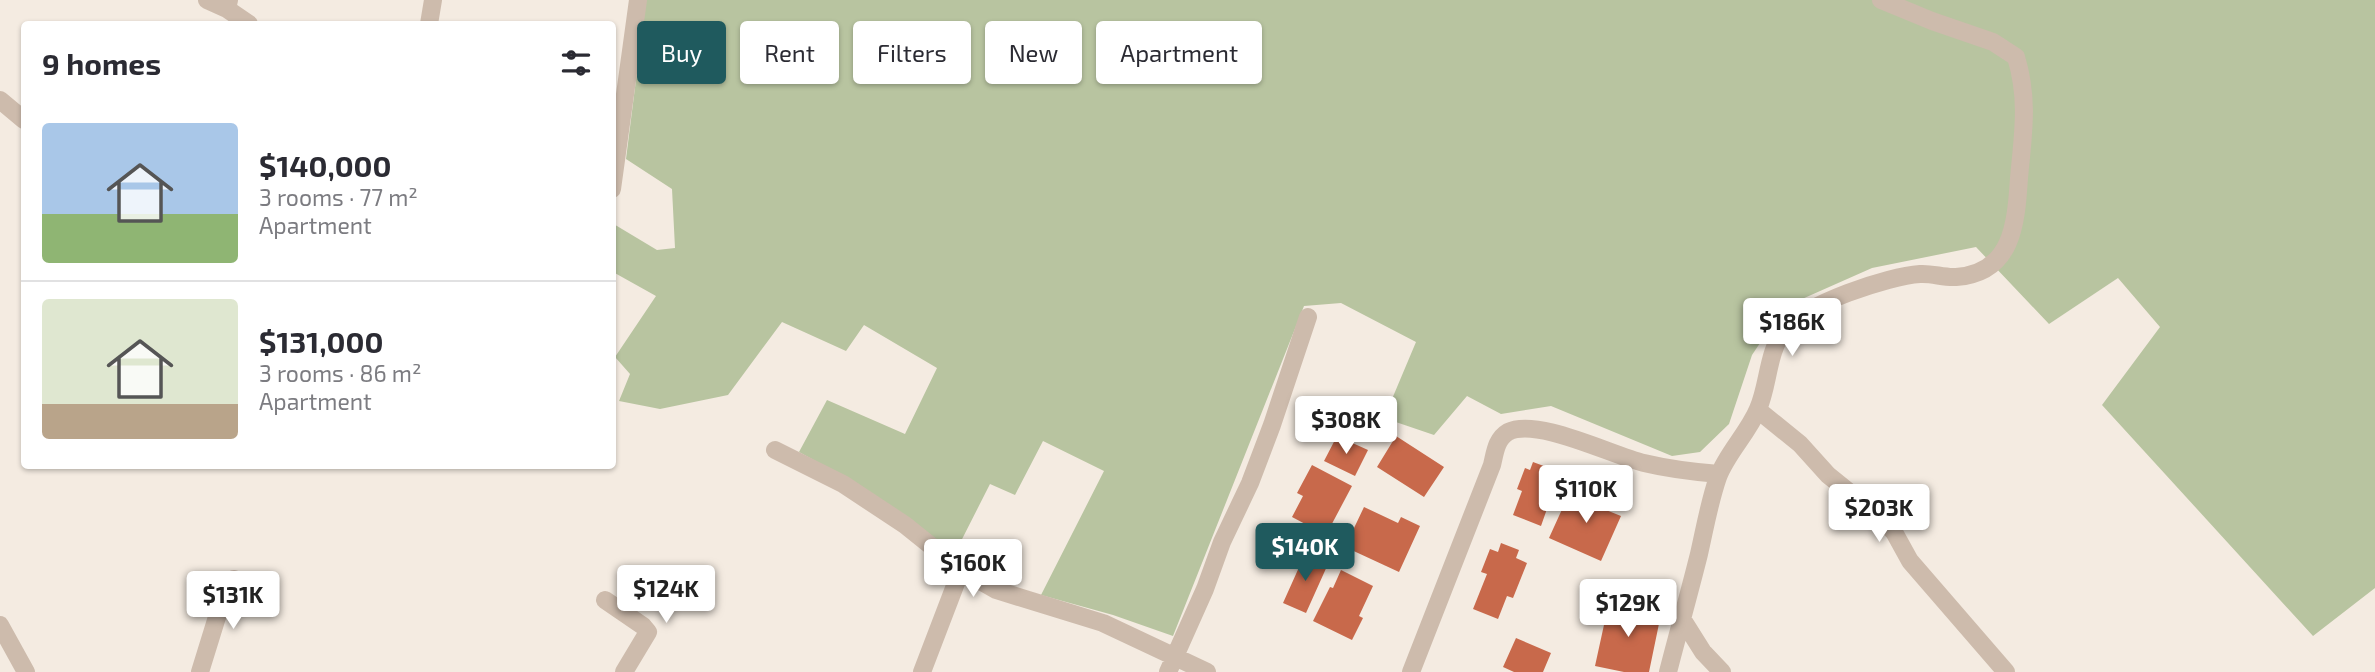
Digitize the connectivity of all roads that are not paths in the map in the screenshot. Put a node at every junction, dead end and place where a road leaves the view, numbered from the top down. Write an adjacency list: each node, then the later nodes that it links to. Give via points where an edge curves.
1 (207, 0): 5 (street)
2 (433, 0): 7 (street)
3 (638, 0): 10 (street)
4 (1881, 0): 12 (street, via 1993,42 2016,57 2024,110 2012,235 2003,256 1970,275 1953,278 1921,273 1877,281 1816,307 1786,327 1776,342)
5 (228, 5): 6 (street)
6 (246, 21)
7 (430, 21)
8 (0, 100): 9 (street)
9 (21, 118)
10 (616, 159)
11 (1308, 317): 22 (street, via 1250,483)
12 (1758, 410): 14 (street); 30 (street, via 1880,517 1910,561)
13 (775, 450): 15 (street, via 843,484)
14 (1719, 474): 18 (street); 28 (street, via 1641,463 1567,437 1528,429 1510,431 1500,438)
15 (961, 569): 22 (street, via 996,590 1103,624); 26 (street)
16 (234, 579): 24 (street)
17 (605, 600): 25 (street, via 648,632)
18 (1681, 617): 20 (street); 21 (street)
19 (0, 625): 23 (street)
20 (1703, 652): 21 (street); 29 (street)
21 (1670, 664)
22 (1172, 665): 27 (street)
23 (26, 672)
24 (200, 672)
25 (624, 672)
26 (922, 672)
27 (1207, 672)
28 (1411, 672)
29 (1722, 672)
30 (2006, 672)

